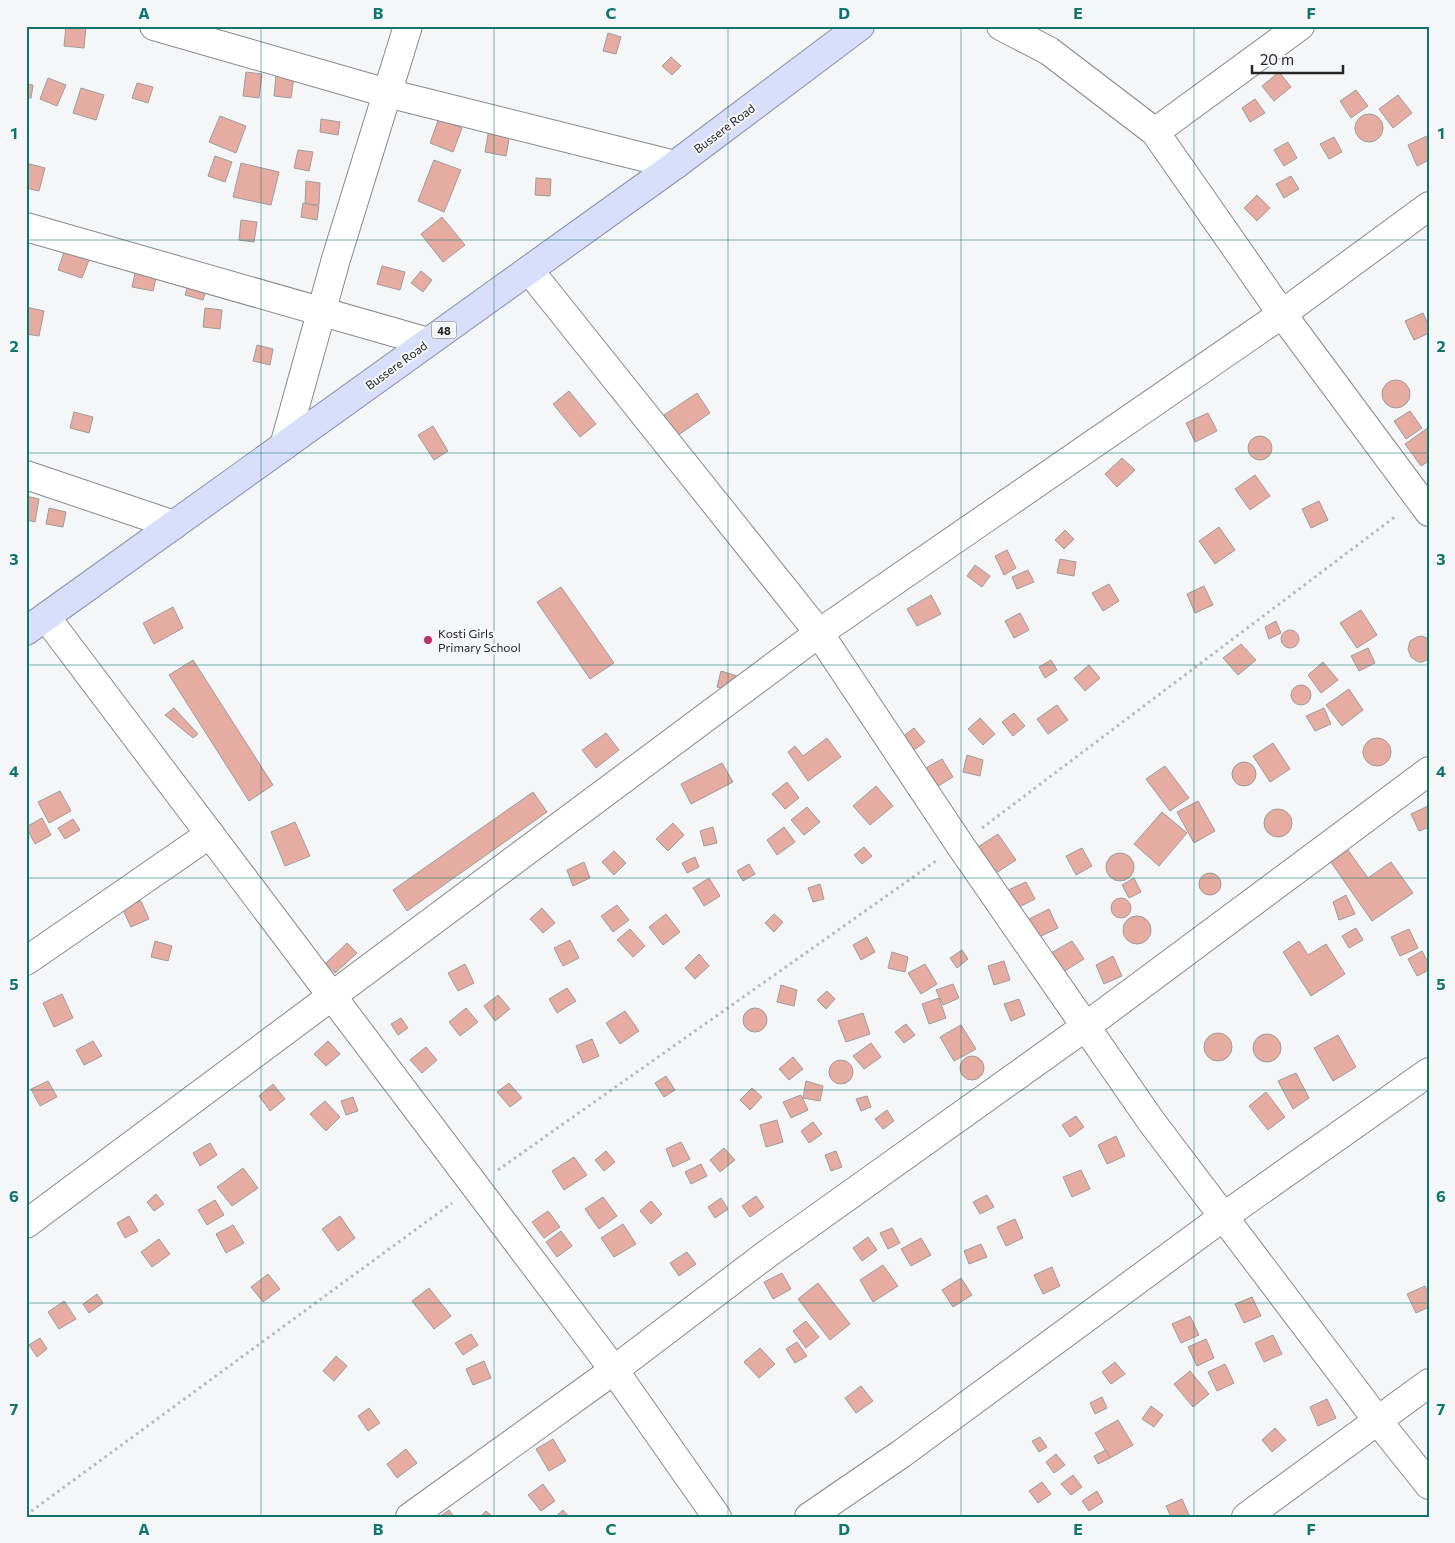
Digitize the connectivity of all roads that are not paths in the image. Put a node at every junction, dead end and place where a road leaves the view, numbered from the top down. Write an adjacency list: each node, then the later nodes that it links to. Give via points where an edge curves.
1 (154, 26): 6 (street)
2 (408, 26): 6 (street)
3 (860, 26): 8 (main road, Bussere Road / 48)
4 (1001, 26): 7 (street, via 1048,51)
5 (1300, 26): 7 (street)
6 (387, 93): 8 (street); 12 (street)
7 (1155, 132): 13 (street)
8 (675, 165): 11 (main road, Bussere Road / 48)
9 (1429, 206): 13 (street)
10 (26, 227): 12 (street)
11 (529, 270): 14 (main road, Bussere Road / 48); 20 (street)
12 (321, 311): 14 (street); 15 (street)
13 (1282, 314): 17 (street); 20 (street)
14 (428, 342): 15 (main road, Bussere Road / 48)
15 (284, 446): 18 (main road, Bussere Road / 48)
16 (26, 475): 18 (street)
17 (1425, 501)
18 (174, 525): 19 (main road, Bussere Road / 48)
19 (36, 624): 22 (street)
20 (819, 633): 24 (street); 25 (street)
21 (1429, 771): 25 (street)
22 (210, 834): 23 (street); 24 (street)
23 (26, 961)
24 (331, 995): 28 (street); 29 (street)
25 (1085, 1027): 27 (street); 29 (street, via 766,1254)
26 (1429, 1072): 27 (street)
27 (1223, 1217): 31 (street); 35 (street, via 901,1454)
28 (26, 1224)
29 (614, 1370): 33 (street); 34 (street)
30 (1429, 1383): 31 (street)
31 (1378, 1421): 32 (street); 36 (street)
32 (1429, 1485)
33 (410, 1517)
34 (717, 1517)
35 (809, 1517)
36 (1246, 1517)

